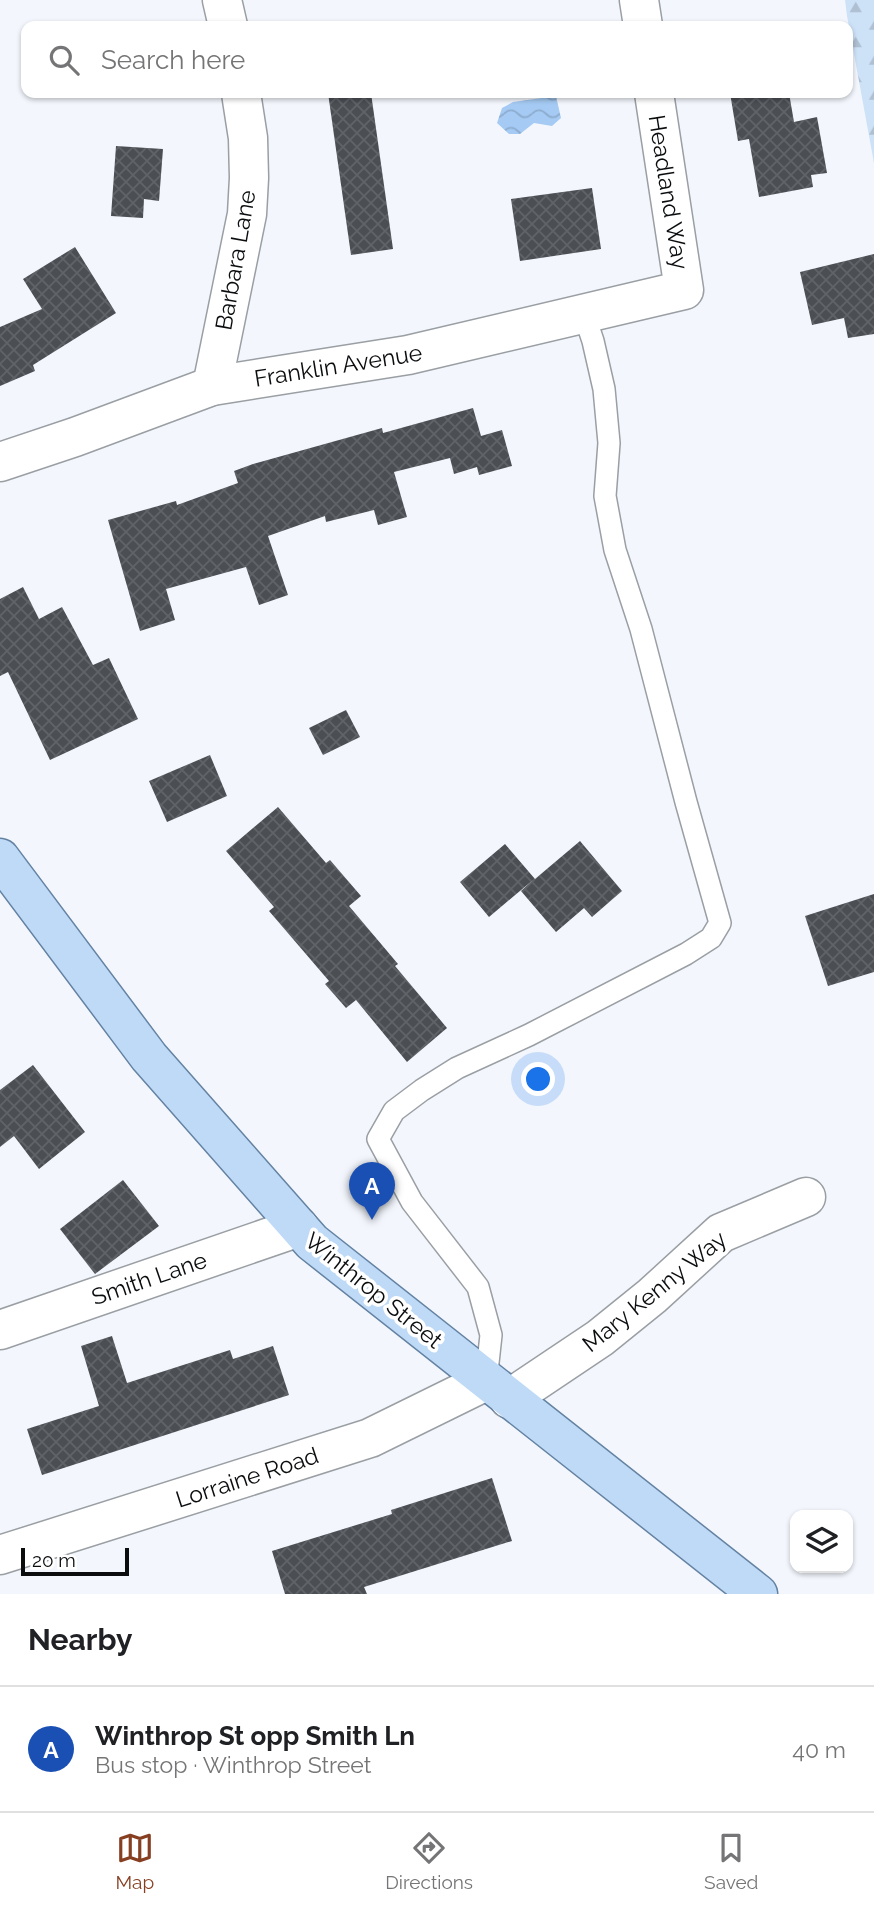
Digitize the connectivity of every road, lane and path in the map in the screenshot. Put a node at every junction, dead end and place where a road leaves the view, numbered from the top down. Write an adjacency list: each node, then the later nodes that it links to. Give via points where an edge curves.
1 (222, 0): 3 (street)
2 (639, 0): 4 (street)
3 (227, 21)
4 (642, 21)
5 (242, 98): 9 (street, Barbara Lane, via 248,138 247,214)
6 (655, 98): 7 (street, Headland Way)
7 (684, 290): 8 (street, Franklin Avenue)
8 (584, 314): 9 (street, Franklin Avenue, via 408,355); 15 (lane, via 604,389 609,443 605,496 615,550 641,629 720,923 711,938 686,954 457,1068 422,1090 394,1111 378,1139 412,1202 478,1287 491,1335)
9 (212, 386): 10 (street, Franklin Avenue)
10 (0, 462)
11 (0, 858): 13 (main road, Winthrop Street, via 149,1057)
12 (806, 1198): 15 (street, Mary Kenny Way, via 720,1233 600,1338)
13 (299, 1227): 14 (street, Smith Lane); 15 (main road, Winthrop Street)
14 (0, 1329)
15 (498, 1390): 16 (street, Lorraine Road, via 370,1438); 17 (main road, Winthrop Street)
16 (0, 1555)
17 (758, 1594)

